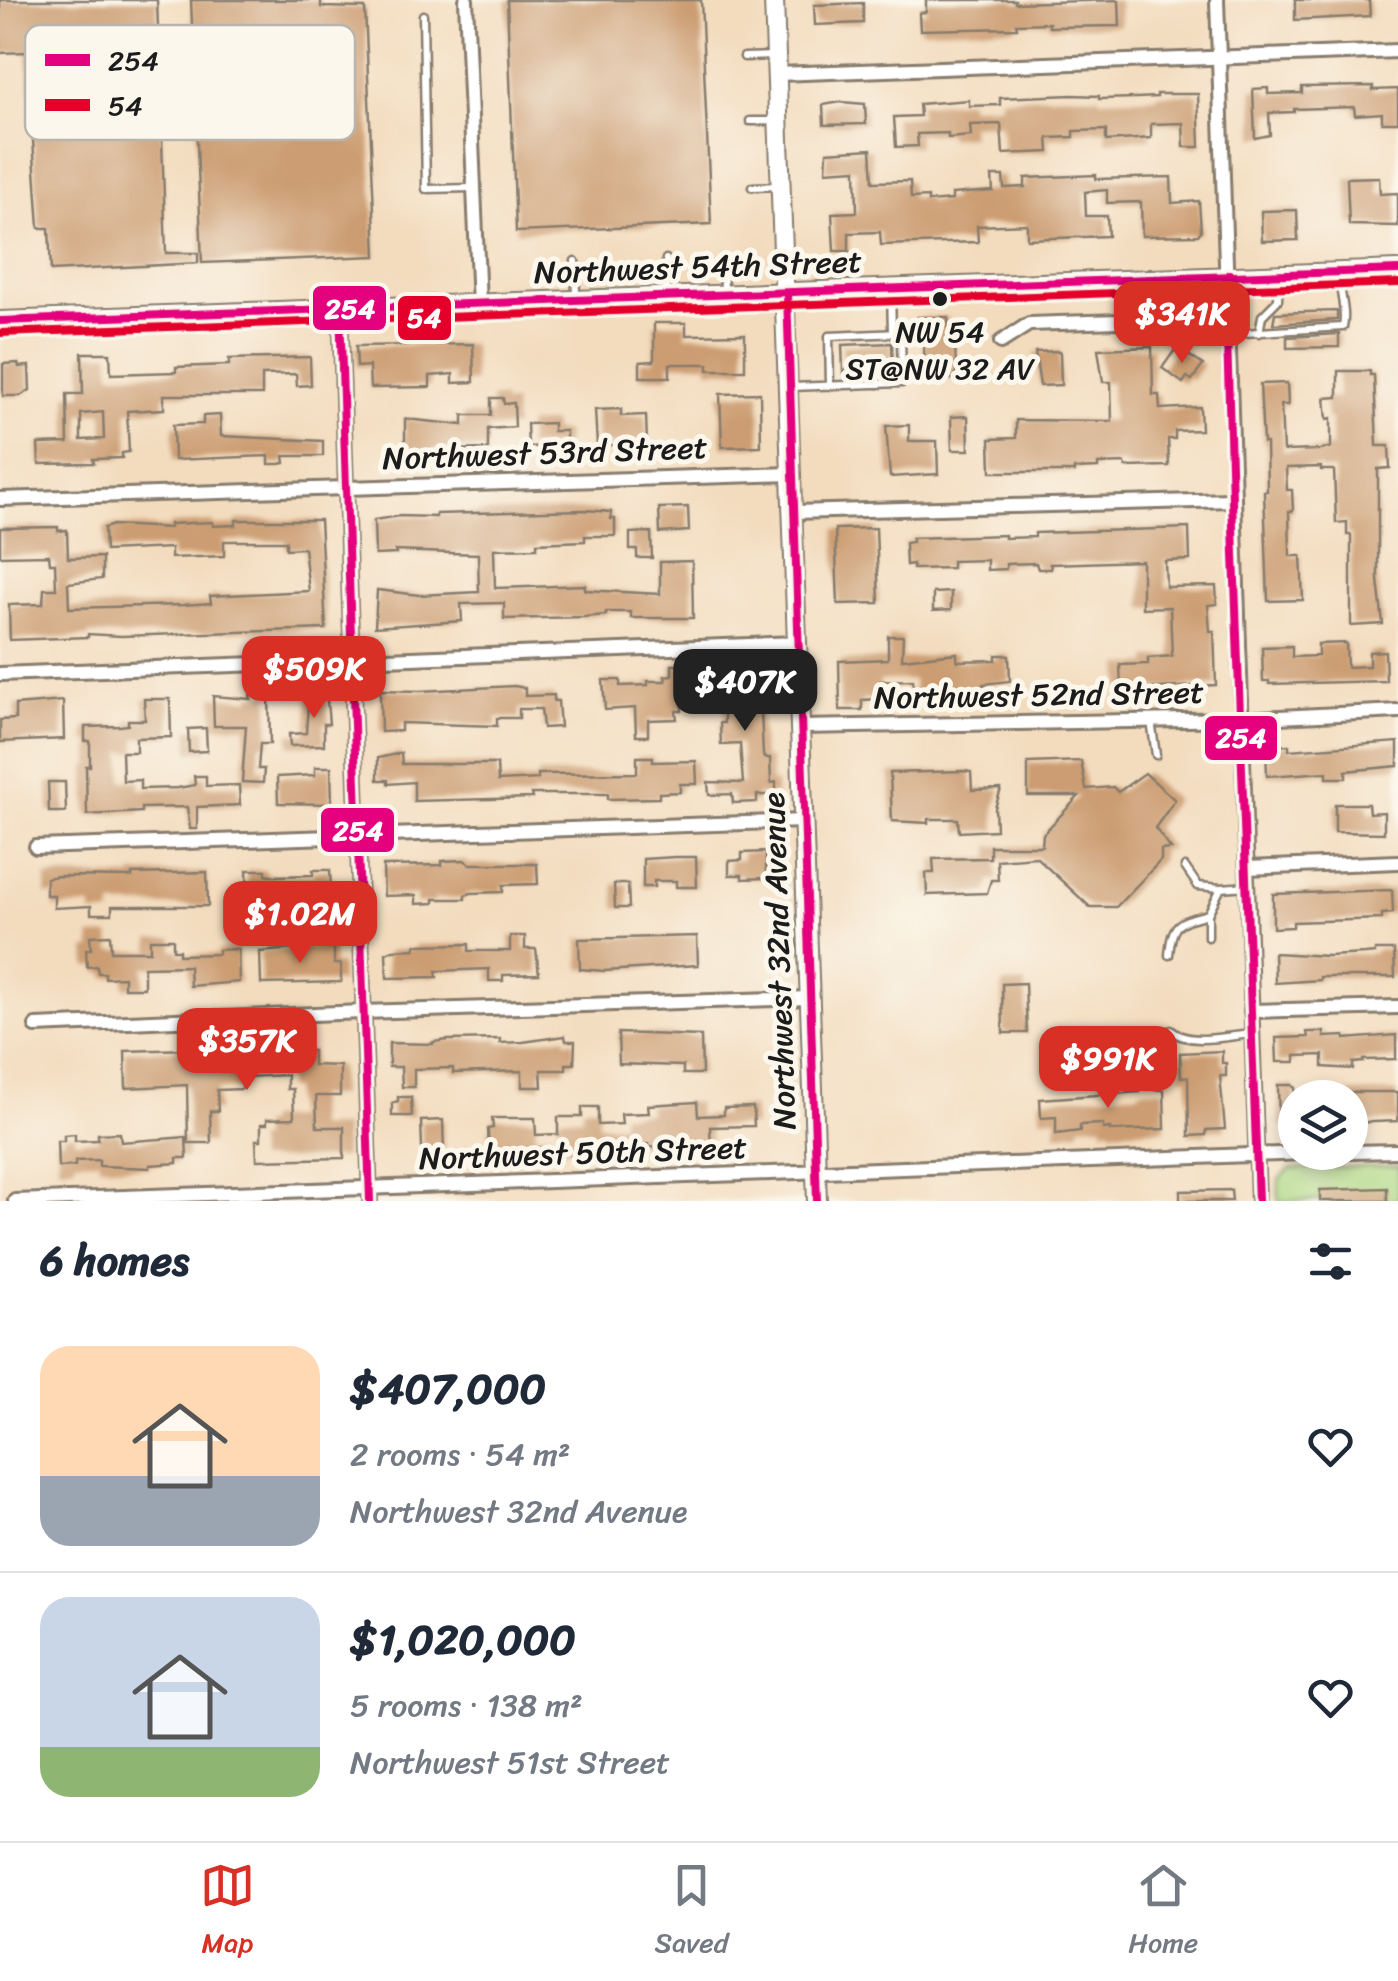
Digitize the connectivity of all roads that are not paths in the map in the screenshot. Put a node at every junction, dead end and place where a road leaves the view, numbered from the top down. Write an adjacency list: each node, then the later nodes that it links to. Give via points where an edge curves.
1 (466, 0): 13 (street)
2 (774, 0): 8 (main road, Northwest 32nd Avenue)
3 (1217, 0): 7 (street)
4 (422, 15): 13 (lane, via 426,189)
5 (1398, 51): 7 (street)
6 (744, 57): 8 (lane)
7 (1220, 57): 8 (street); 20 (street)
8 (776, 65): 9 (main road, Northwest 32nd Avenue)
9 (779, 121): 10 (lane); 11 (main road, Northwest 32nd Avenue)
10 (750, 122)
11 (782, 186): 12 (lane); 22 (main road, Northwest 32nd Avenue)
12 (752, 187)
13 (474, 188): 26 (street)
14 (723, 258): 23 (lane)
15 (666, 259): 24 (lane)
16 (575, 262): 25 (lane)
17 (1398, 270): 18 (main road, Northwest 54th Street)
18 (1339, 272): 19 (main road, Northwest 54th Street); 29 (lane, via 1343,327)
19 (1279, 273): 20 (main road, Northwest 54th Street); 29 (lane, via 1278,300 1262,316)
20 (1229, 274): 21 (main road, Northwest 54th Street); 31 (street)
21 (891, 290): 22 (main road, Northwest 54th Street); 30 (lane)
22 (786, 294): 23 (main road, Northwest 54th Street); 38 (main road, Northwest 32nd Avenue)
23 (724, 296): 24 (main road, Northwest 54th Street)
24 (667, 298): 25 (main road, Northwest 54th Street)
25 (577, 302): 26 (main road, Northwest 54th Street)
26 (479, 305): 27 (main road, Northwest 54th Street)
27 (340, 309): 28 (main road, Northwest 54th Street); 40 (street)
28 (0, 320)
29 (1259, 332): 31 (lane)
30 (892, 333): 35 (lane, via 901,333 902,384); 37 (lane, via 876,339 828,336)
31 (1227, 335): 32 (street, via 1150,320 1029,324); 42 (street)
32 (1002, 342)
33 (878, 370): 35 (lane)
34 (854, 371): 36 (lane)
35 (878, 384): 36 (lane)
36 (854, 385): 37 (lane)
37 (830, 386): 38 (lane)
38 (790, 387): 39 (main road, Northwest 32nd Avenue)
39 (792, 474): 40 (street, Northwest 53rd Street); 43 (main road, Northwest 32nd Avenue)
40 (345, 486): 41 (street, Northwest 53rd Street); 45 (street)
41 (0, 498)
42 (1232, 500): 43 (street); 48 (street)
43 (794, 512): 44 (main road, Northwest 32nd Avenue)
44 (798, 643): 45 (street); 50 (main road, Northwest 32nd Avenue)
45 (353, 661): 46 (street); 53 (street)
46 (0, 674)
47 (1398, 711): 48 (street, Northwest 52nd Street)
48 (1240, 718): 49 (street, Northwest 52nd Street); 57 (street)
49 (1151, 720): 50 (street, Northwest 52nd Street); 51 (lane)
50 (801, 726): 52 (main road, Northwest 32nd Avenue)
51 (1156, 755)
52 (804, 821): 53 (street); 63 (main road, Northwest 32nd Avenue)
53 (356, 836): 54 (street); 66 (street)
54 (36, 848)
55 (1398, 862): 57 (street)
56 (1185, 867): 59 (lane, via 1198,886)
57 (1246, 868): 58 (street)
58 (1247, 886): 59 (lane); 65 (street)
59 (1221, 888): 60 (lane)
60 (1208, 914): 61 (lane); 62 (lane, via 1180,922 1170,934)
61 (1208, 936)
62 (1169, 955)
63 (810, 998): 66 (street); 74 (main road, Northwest 32nd Avenue)
64 (1398, 1007): 65 (street)
65 (1251, 1011): 69 (street)
66 (362, 1012): 67 (street); 75 (street)
67 (36, 1026)
68 (1171, 1030): 69 (lane, via 1187,1038)
69 (1252, 1034): 73 (street)
70 (1398, 1151): 71 (street)
71 (1368, 1152)
72 (1278, 1153): 73 (street, Northwest 50th Street)
73 (1258, 1154): 74 (street, Northwest 50th Street); 78 (street)
74 (816, 1172): 75 (street, Northwest 50th Street); 77 (main road, Northwest 32nd Avenue)
75 (369, 1195): 76 (street, Northwest 50th Street)
76 (15, 1201)
77 (817, 1201)
78 (1258, 1201)

